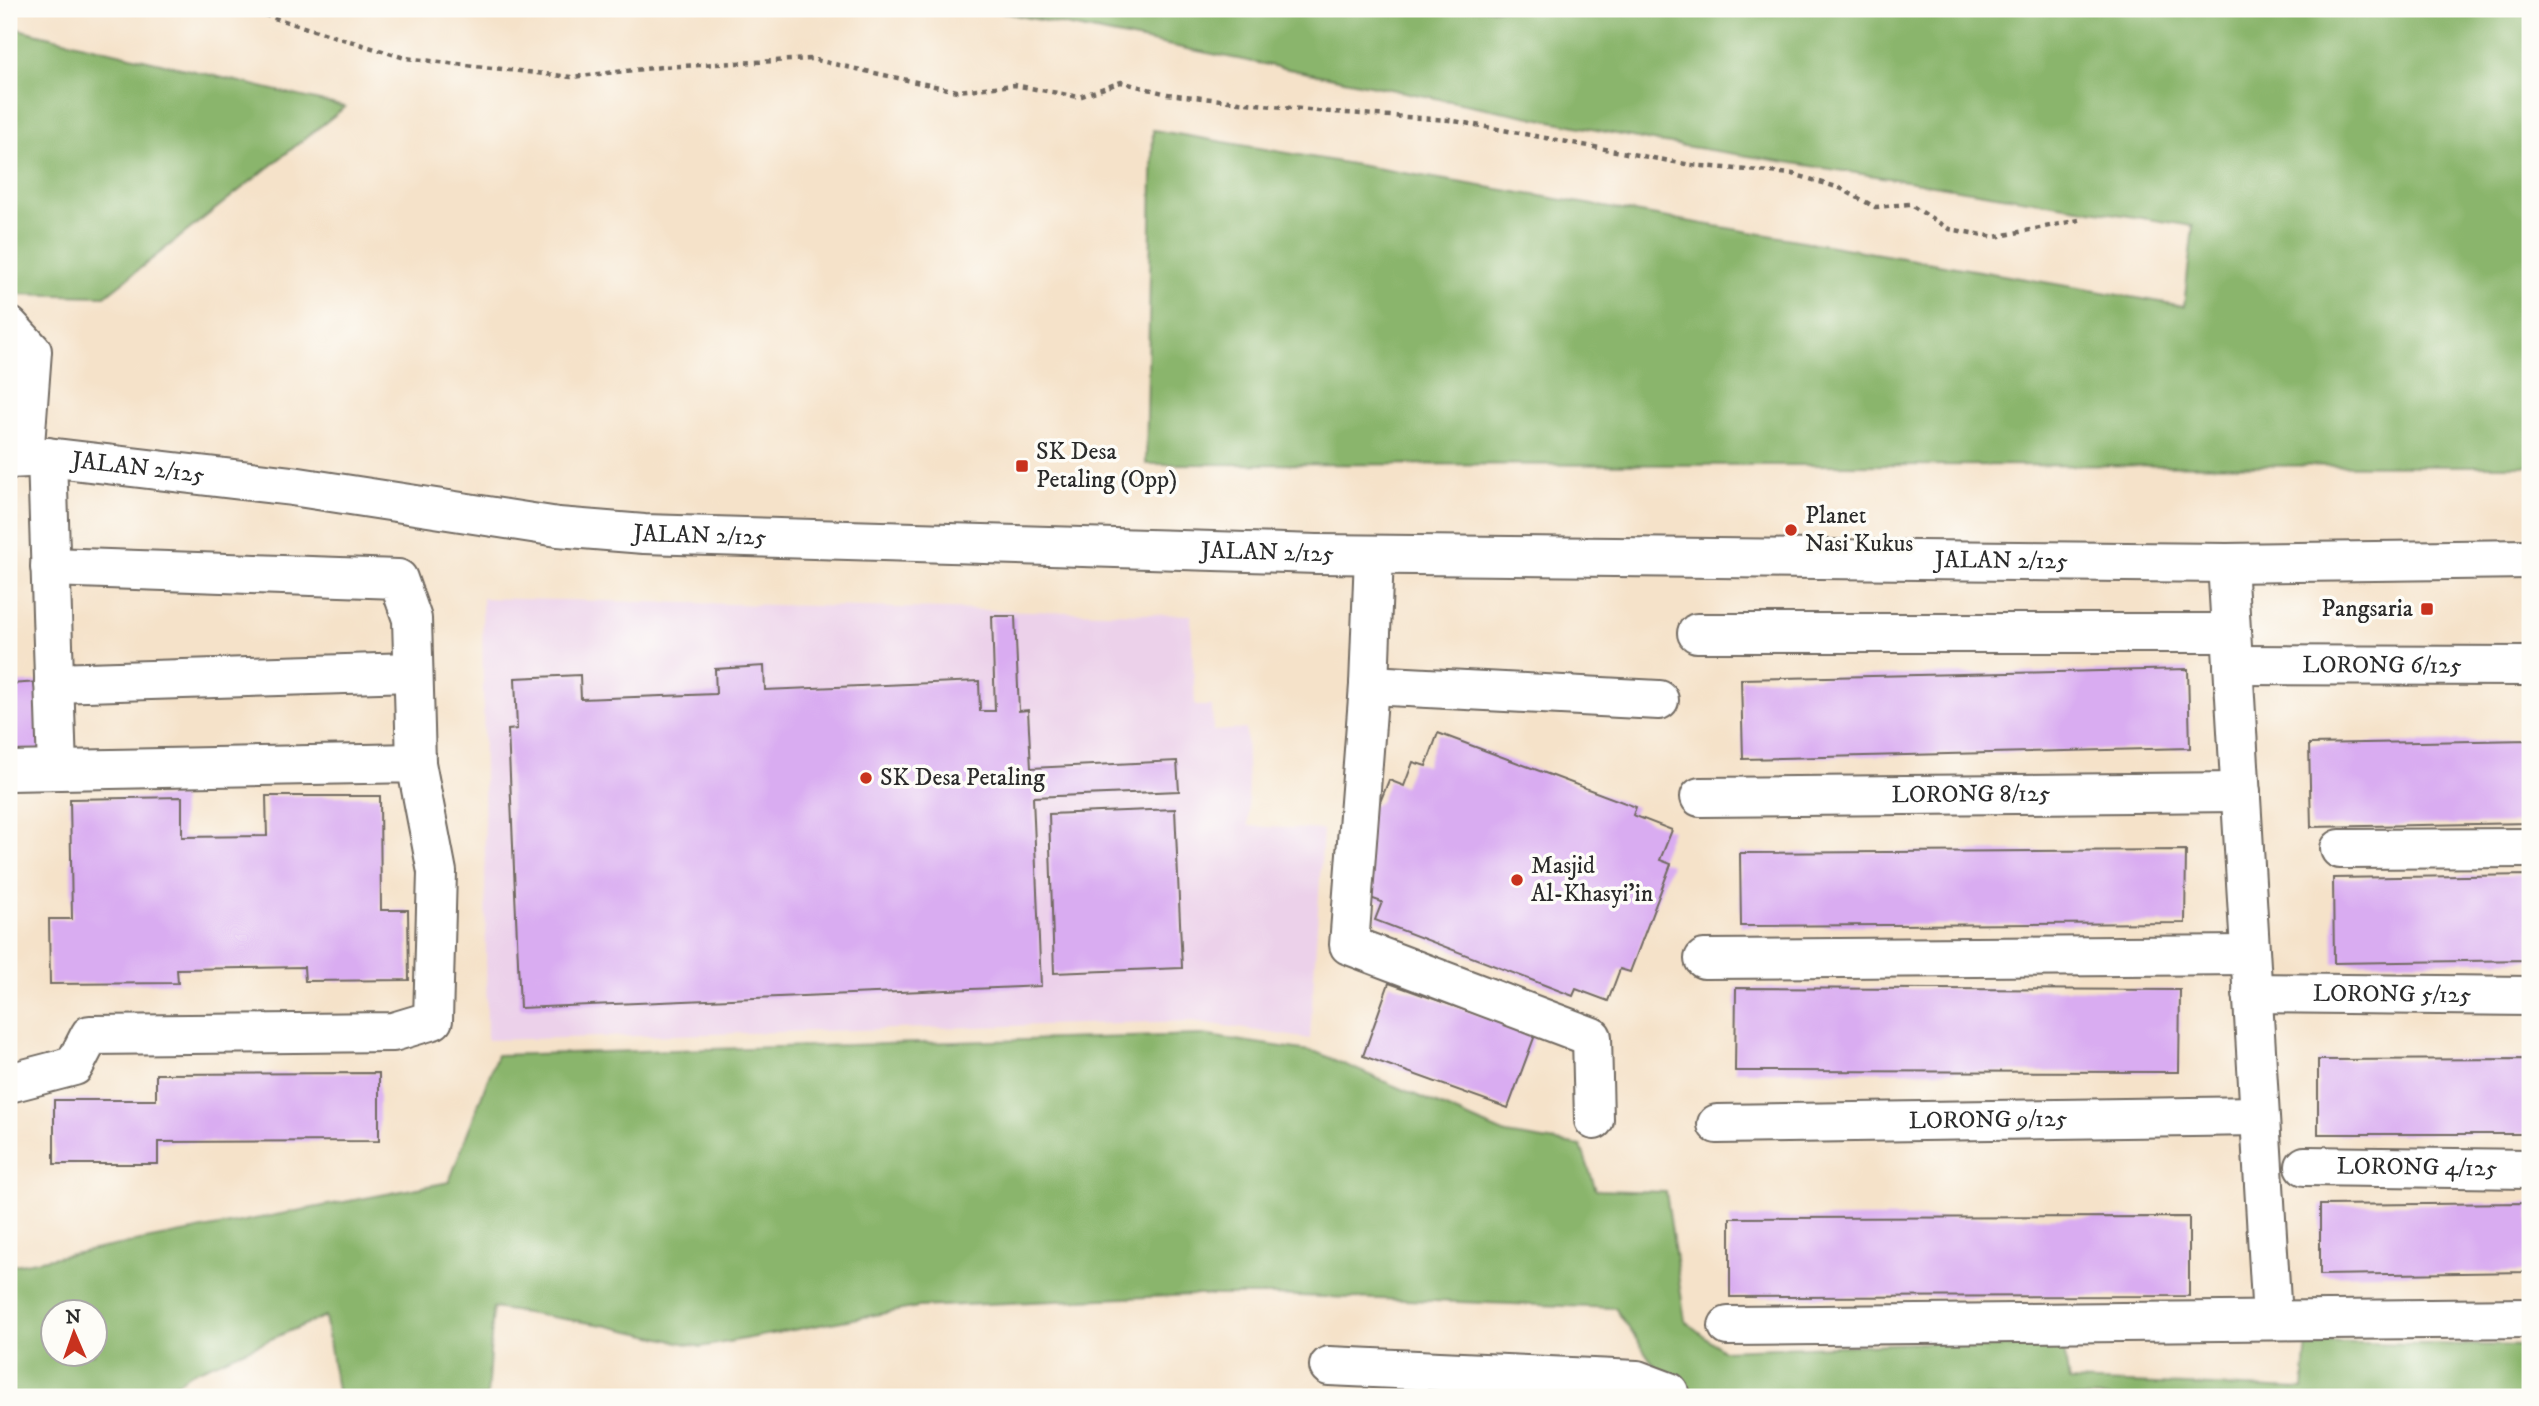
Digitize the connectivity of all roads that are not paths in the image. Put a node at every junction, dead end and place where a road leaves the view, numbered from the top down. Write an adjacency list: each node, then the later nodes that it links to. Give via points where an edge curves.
1 (9, 326): 2 (street, via 32,351)
2 (27, 458): 3 (street, JALAN 2/125, via 292,486 558,527 644,534); 6 (street)
3 (1374, 555): 5 (street, JALAN 2/125); 12 (street)
4 (2530, 559): 5 (street, JALAN 2/125)
5 (2227, 563): 8 (street)
6 (50, 567): 10 (street, via 398,579 412,619); 11 (street)
7 (1697, 633): 8 (street, LORONG 6/125)
8 (2232, 649): 9 (street, LORONG 6/125); 17 (street)
9 (2530, 666)
10 (412, 672): 11 (street); 14 (street)
11 (54, 683): 15 (street)
12 (1369, 685): 13 (street); 27 (street, via 1349,945 1592,1037)
13 (1658, 700)
14 (416, 763): 15 (street); 25 (street, via 436,872 433,1020 393,1032 90,1035 74,1066)
15 (57, 770): 16 (street)
16 (9, 771)
17 (2241, 792): 18 (street, LORONG 8/125); 21 (street)
18 (1700, 797)
19 (2530, 848): 20 (street)
20 (2340, 849)
21 (2250, 955): 22 (street); 23 (street)
22 (1704, 959)
23 (2252, 993): 24 (street, LORONG 5/125); 26 (street)
24 (2530, 996)
25 (9, 1083)
26 (2259, 1116): 28 (street, LORONG 9/125); 32 (street)
27 (1594, 1120)
28 (1717, 1124)
29 (2305, 1166): 30 (street, LORONG 4/125)
30 (2530, 1170)
31 (2530, 1318): 32 (street)
32 (2272, 1320): 33 (street)
33 (1728, 1326)
34 (1329, 1366): 35 (street, via 1637,1380 1669,1392)
35 (1669, 1397)

